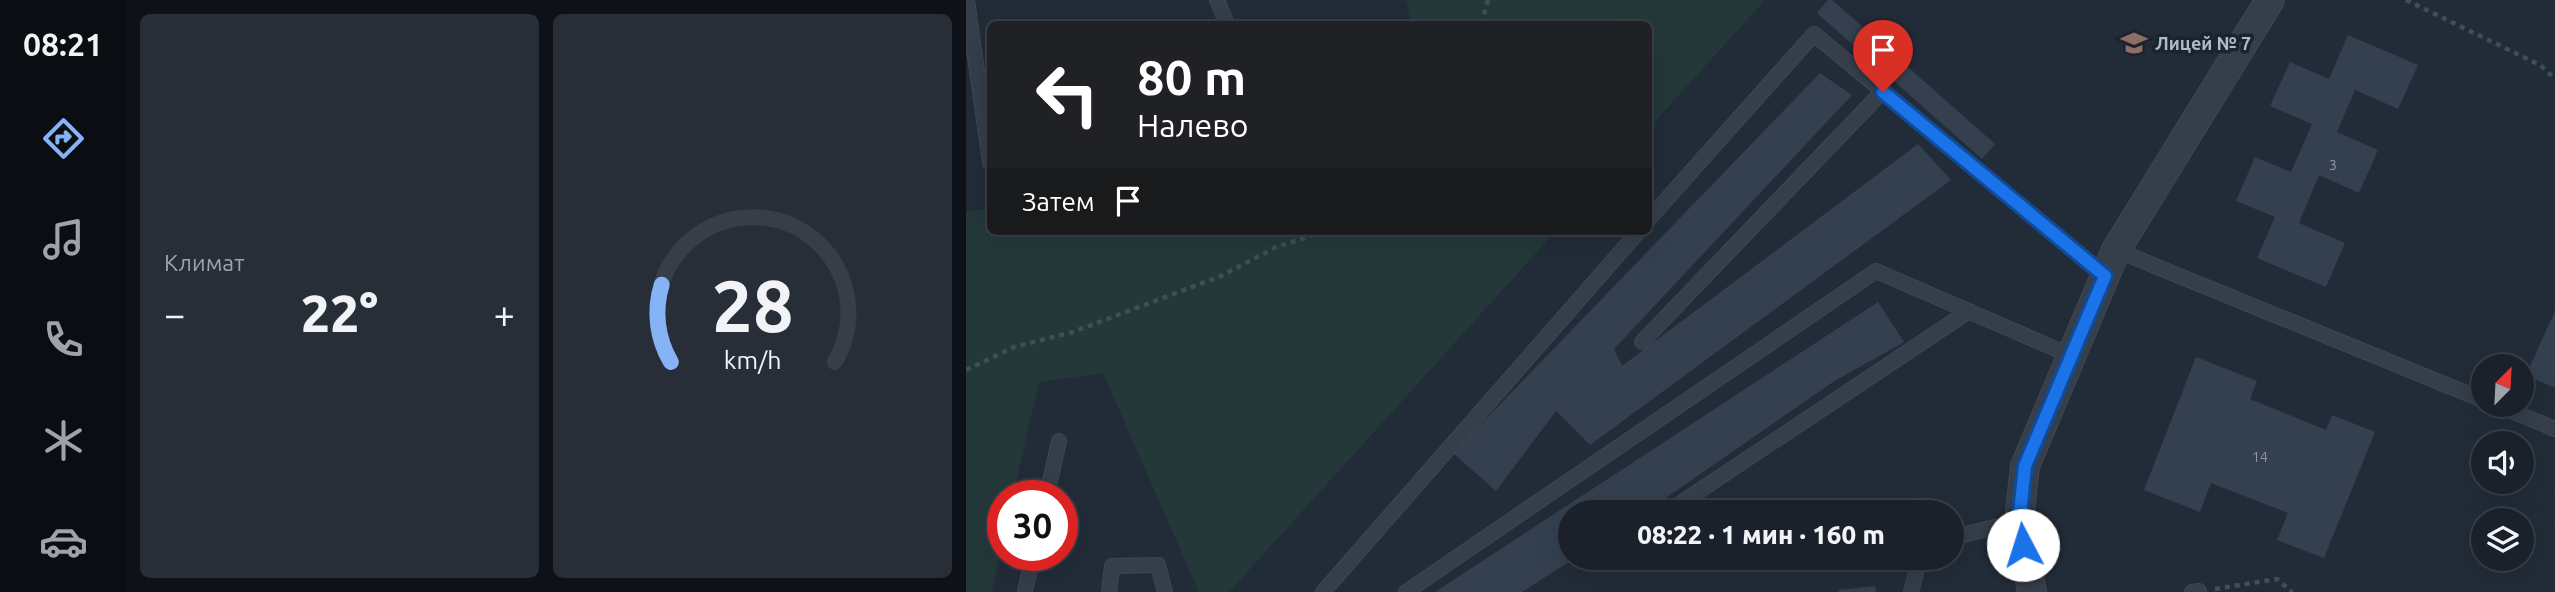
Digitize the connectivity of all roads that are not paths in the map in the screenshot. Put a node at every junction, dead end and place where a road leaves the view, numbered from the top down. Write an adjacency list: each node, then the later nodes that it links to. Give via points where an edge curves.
1 (967, 0): 6 (lane)
2 (1217, 0): 4 (lane)
3 (2270, 0): 9 (street)
4 (1226, 21)
5 (1883, 92): 7 (lane, via 1814,34); 10 (lane); 12 (lane)
6 (987, 142)
7 (1652, 216)
8 (1635, 235): 28 (lane)
9 (2116, 250): 10 (street); 14 (lane)
10 (2105, 276): 13 (street)
11 (1969, 311): 13 (lane); 19 (lane); 29 (lane, via 1876,271)
12 (1643, 342)
13 (2072, 356): 20 (street, via 2025,466)
14 (2471, 395)
15 (2526, 417): 16 (lane)
16 (2555, 429)
17 (1059, 441): 18 (lane)
18 (1050, 480)
19 (1686, 500)
20 (2019, 522): 21 (lane); 31 (street)
21 (1964, 535)
22 (1917, 570): 30 (lane)
23 (1030, 571): 25 (lane)
24 (2199, 591): 32 (lane)
25 (1025, 592)
26 (1109, 592): 27 (lane, via 1112,566 1158,565)
27 (1165, 592)
28 (1323, 592)
29 (1406, 592)
30 (1911, 592)
31 (2032, 592)
32 (2192, 592)

